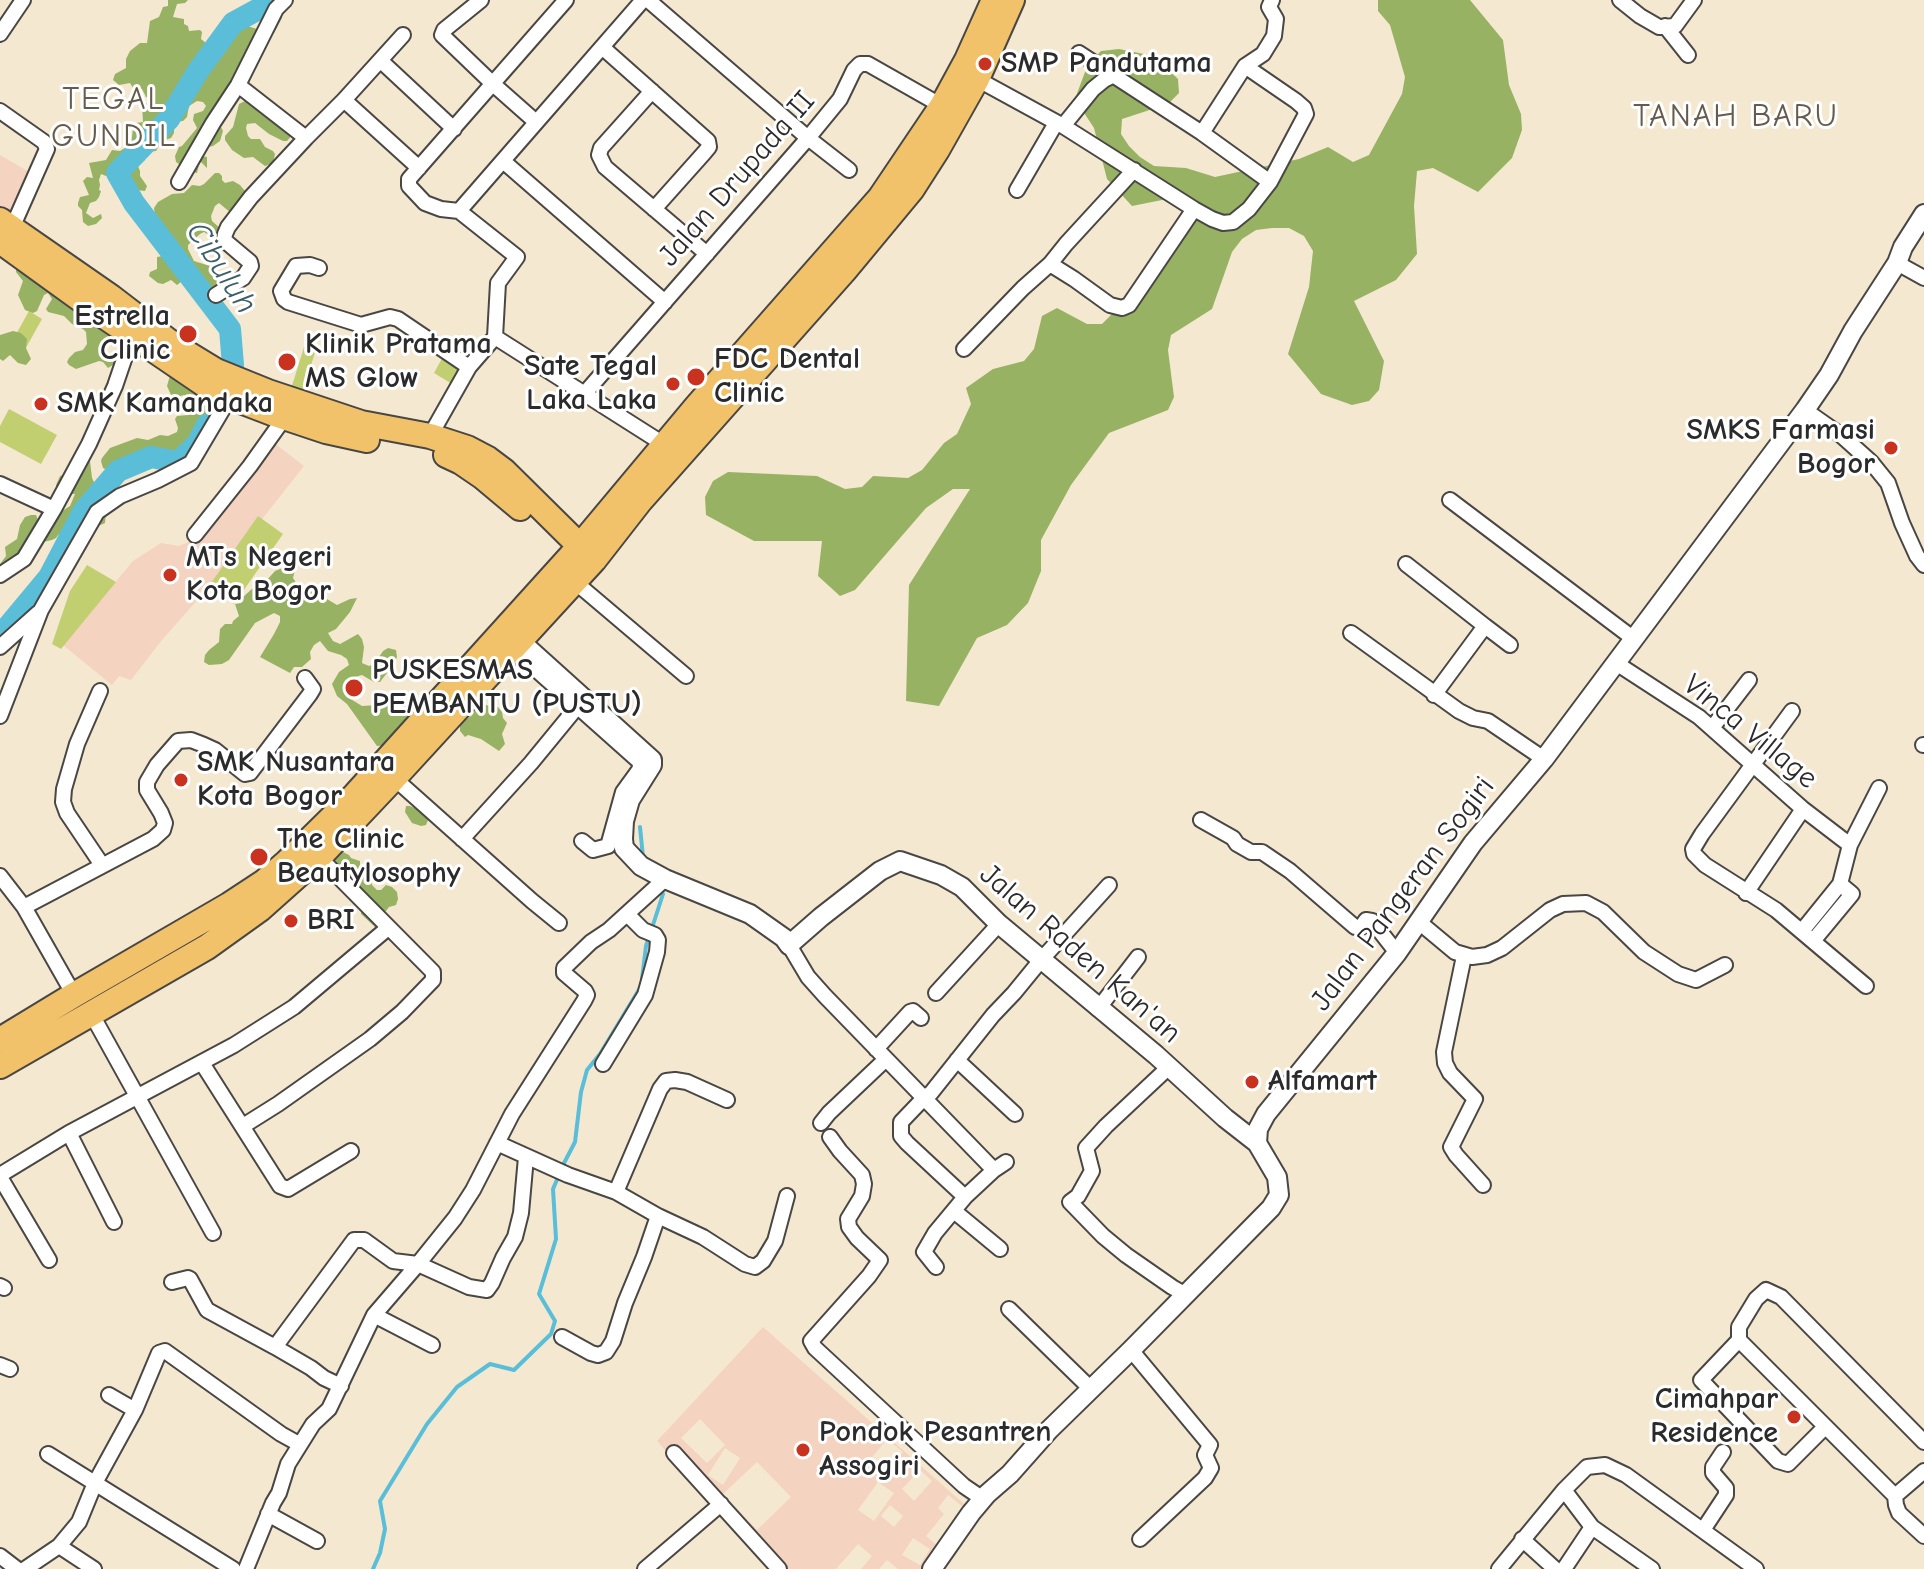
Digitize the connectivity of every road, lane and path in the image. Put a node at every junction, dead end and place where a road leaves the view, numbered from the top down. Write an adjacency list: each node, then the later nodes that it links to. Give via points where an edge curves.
1 (23, 0): 12 (street)
2 (285, 0): 22 (street)
3 (481, 0): 21 (street, via 442,35)
4 (566, 0): 21 (street)
5 (645, 0): 14 (street); 32 (street)
6 (994, 0): 25 (main road)
7 (1012, 0): 20 (main road)
8 (1272, 0): 18 (street, via 1274,36 1263,54)
9 (1620, 0): 11 (street)
10 (1694, 0): 11 (street, via 1675,26)
11 (1665, 26): 16 (street)
12 (0, 34)
13 (403, 35): 17 (street)
14 (602, 47): 23 (street); 27 (street)
15 (1079, 53): 19 (street)
16 (1688, 55)
17 (381, 61): 24 (street); 29 (street)
18 (1245, 66): 30 (street); 38 (street, via 1296,101 1306,114)
19 (1114, 75): 28 (street); 30 (street)
20 (977, 79): 28 (street); 46 (main road, via 912,189)
21 (493, 84): 27 (street); 29 (street)
22 (238, 85): 31 (street); 37 (street)
23 (652, 91): 40 (street, via 599,155 605,167); 40 (street, via 709,147)
24 (344, 100): 31 (street); 34 (street)
25 (942, 106): 32 (street, Jalan Drupada II, via 860,64); 46 (main road)
26 (0, 111): 44 (street, via 47,149)
27 (536, 122): 33 (street)
28 (1060, 125): 36 (street); 39 (street)
29 (454, 129): 34 (street)
30 (1202, 133): 38 (street)
31 (306, 138): 51 (street, via 226,231 224,240 251,266 243,278)
32 (808, 138): 35 (street); 45 (street, Jalan Drupada II)
33 (503, 161): 42 (street); 52 (street)
34 (419, 168): 42 (street, via 409,186 425,203)
35 (849, 170)
36 (1134, 170): 41 (street); 48 (street)
37 (179, 182)
38 (1270, 182): 41 (street, via 1233,222 1223,223)
39 (1017, 190)
40 (654, 209): 45 (street)
41 (1194, 209): 48 (street, via 1122,308)
42 (459, 211): 54 (street, via 517,257 498,283)
43 (1924, 214): 47 (street, Jalan Pangeran Sogiri)
44 (4, 230): 53 (main road)
45 (707, 254): 52 (street, Jalan Drupada II)
46 (840, 260): 62 (main road); 67 (main road, via 674,462)
47 (1897, 263): 50 (street); 59 (street, Jalan Pangeran Sogiri)
48 (1050, 264): 55 (street)
49 (319, 268): 56 (street, via 296,266 281,291 284,299 361,325 398,319)
50 (1924, 278)
51 (216, 295)
52 (665, 302): 58 (street, Jalan Drupada II)
53 (135, 327): 57 (main road, via 175,346); 65 (street, via 115,386)
54 (495, 337): 56 (street); 58 (street)
55 (964, 349)
56 (469, 367): 61 (street)
57 (224, 387): 60 (main road); 61 (main road); 71 (street, via 191,463 97,512)
58 (585, 393): 62 (street)
59 (1805, 410): 69 (street, via 1842,436 1888,483); 74 (street, Jalan Pangeran Sogiri)
60 (285, 417): 66 (street); 67 (main road, via 326,431 435,450 461,462)
61 (430, 436): 67 (main road, via 467,448 504,471)
62 (665, 445): 67 (main road)
63 (0, 484): 65 (street)
64 (1450, 500): 74 (street)
65 (54, 509): 70 (street, via 24,559)
66 (195, 535)
67 (581, 563): 76 (main road); 80 (street); 112 (main road, via 287,862)
68 (1406, 564): 72 (street)
69 (1924, 565)
70 (0, 575)
71 (41, 610): 75 (street); 87 (street)
72 (1485, 626): 77 (street); 84 (street)
73 (1351, 633): 84 (street)
74 (1634, 639): 79 (street, Jalan Pangeran Sogiri)
75 (3, 645): 78 (street)
76 (516, 645): 85 (street); 91 (main road); 100 (street, via 652,760 630,800 623,839 624,848)
77 (1510, 645)
78 (0, 661)
79 (1616, 663): 88 (street, Vinca Village); 89 (street, Jalan Pangeran Sogiri)
80 (686, 676)
81 (305, 678): 99 (street, via 313,689 254,770 245,774 215,750 191,740 178,741 147,782 165,823 163,830)
82 (1749, 680): 88 (street)
83 (100, 691): 99 (street, via 77,744 63,802)
84 (1434, 695): 89 (street, via 1488,721)
85 (577, 707): 95 (street); 96 (street, via 641,763 623,792 608,846 593,850)
86 (1792, 711): 90 (street)
87 (0, 716)
88 (1712, 728): 90 (street, Vinca Village)
89 (1544, 759): 106 (street, Jalan Pangeran Sogiri, via 1473,843)
90 (1753, 766): 93 (street, Vinca Village); 103 (street, via 1693,849 1696,858)
91 (394, 778): 95 (street); 98 (main road)
92 (1879, 788): 97 (street)
93 (1803, 809): 97 (street, Vinca Village); 103 (street)
94 (1201, 820): 113 (street, via 1290,871 1355,927 1372,921)
95 (462, 839): 107 (street)
96 (582, 841)
97 (1850, 845): 110 (street, via 1840,884)
98 (318, 856): 109 (street); 112 (main road, via 260,909 207,947)
99 (102, 865): 104 (street)
100 (654, 875): 105 (street, via 646,895); 111 (street, via 750,914)
101 (0, 876): 104 (street)
102 (1109, 885): 116 (street)
103 (1746, 893): 110 (street)
104 (24, 907): 121 (street)
105 (627, 914): 129 (street, via 658,940 657,952 645,995); 140 (street, via 564,968 587,995)
106 (1419, 922): 113 (street, Jalan Pangeran Sogiri); 114 (street)
107 (559, 923)
108 (999, 924): 111 (street, Jalan Raden Kan'an, via 962,887 900,861 880,871); 116 (street, Jalan Raden Kan'an); 120 (street)
109 (388, 928): 128 (street, via 294,1007); 137 (street, via 433,972 433,980 370,1039)
110 (1807, 936): 119 (street)
111 (789, 945): 126 (street, via 808,977)
112 (182, 947): 118 (main road)
113 (1397, 953): 141 (street, Jalan Pangeran Sogiri, via 1266,1114)
114 (1464, 956): 117 (street, via 1502,948 1550,910 1576,902 1603,912 1644,952 1678,974 1696,980); 145 (street, via 1444,1052 1450,1073 1475,1099 1451,1147)
115 (1138, 957): 122 (street)
116 (1041, 960): 122 (street, Jalan Raden Kan'an); 127 (street)
117 (1725, 965)
118 (148, 966): 121 (main road); 123 (main road)
119 (1866, 986)
120 (936, 993)
121 (74, 995): 125 (main road)
122 (1098, 1009): 131 (street, Jalan Raden Kan'an)
123 (91, 1013): 130 (main road); 132 (street)
124 (921, 1018): 126 (street, via 910,1012)
125 (0, 1040)
126 (880, 1054): 133 (street); 136 (street)
127 (957, 1060): 133 (street); 135 (street)
128 (202, 1063): 132 (street); 137 (street)
129 (603, 1064)
130 (0, 1066)
131 (1169, 1067): 141 (street, Jalan Raden Kan'an); 158 (street, via 1086,1148 1092,1171 1070,1202 1115,1247)
132 (138, 1096): 138 (street); 152 (street)
133 (924, 1098): 148 (street, via 901,1122 901,1136); 148 (street, via 1000,1166)
134 (727, 1100): 146 (street, via 687,1082 666,1081)
135 (1015, 1114)
136 (821, 1123)
137 (243, 1126): 142 (street, via 280,1186 288,1189)
138 (69, 1133): 144 (street); 151 (street)
139 (830, 1137): 180 (street, via 864,1184 849,1227 880,1260 811,1341)
140 (497, 1143): 143 (street); 155 (street, via 455,1218)
141 (1257, 1143): 158 (street, via 1277,1177 1279,1195)
142 (351, 1151)
143 (526, 1157): 146 (street); 155 (street, via 515,1237 487,1290)
144 (0, 1176): 154 (street)
145 (1483, 1185)
146 (616, 1192): 150 (street)
147 (787, 1196): 150 (street, via 775,1241 755,1267)
148 (965, 1197): 149 (street)
149 (954, 1211): 153 (street); 156 (street, via 924,1251)
150 (658, 1216): 161 (street, via 606,1352 598,1355)
151 (114, 1222)
152 (213, 1233)
153 (1000, 1249)
154 (49, 1260)
155 (418, 1264): 160 (street); 164 (street, via 393,1261 364,1240 354,1240)
156 (936, 1267)
157 (172, 1282): 164 (street, via 190,1279 207,1310)
158 (1186, 1295): 165 (street)
159 (1009, 1309): 167 (street)
160 (374, 1315): 163 (street); 166 (street)
161 (562, 1337)
162 (1739, 1340): 170 (street); 170 (street, via 1701,1380 1778,1461 1788,1464); 171 (street, via 1739,1327 1756,1299 1766,1290 1781,1297)
163 (432, 1345)
164 (275, 1347): 166 (street)
165 (1131, 1350): 167 (street); 186 (street, via 1210,1445 1205,1455 1211,1468 1205,1478)
166 (341, 1386): 172 (street)
167 (1091, 1389): 180 (street)
168 (109, 1395): 169 (street)
169 (135, 1410): 172 (street, via 159,1353 165,1351); 177 (street)
170 (1825, 1427): 179 (street)
171 (1924, 1442)
172 (299, 1444): 182 (street)
173 (1723, 1452): 184 (street, via 1713,1473 1726,1495)
174 (674, 1453): 181 (street)
175 (48, 1454): 177 (street)
176 (1924, 1471): 179 (street)
177 (95, 1483): 189 (street, via 79,1522); 194 (street)
178 (1564, 1490): 183 (street); 184 (street, via 1587,1467 1605,1465); 187 (street)
179 (1895, 1496): 185 (street, via 1899,1513)
180 (983, 1499): 198 (street)
181 (721, 1504): 196 (street); 197 (street)
182 (268, 1514): 188 (street); 195 (street)
183 (1592, 1527): 201 (street); 202 (street)
184 (1703, 1530): 203 (street)
185 (1924, 1536)
186 (1140, 1539)
187 (1522, 1539): 199 (street); 200 (street)
188 (317, 1541)
189 (59, 1546): 192 (street); 193 (street)
190 (0, 1556): 191 (street)
191 (17, 1569)
192 (25, 1569)
193 (94, 1569)
194 (233, 1569)
195 (246, 1569)
196 (645, 1569)
197 (779, 1569)
198 (932, 1569)
199 (1499, 1569)
200 (1555, 1569)
201 (1564, 1569)
202 (1652, 1569)
203 (1756, 1569)

